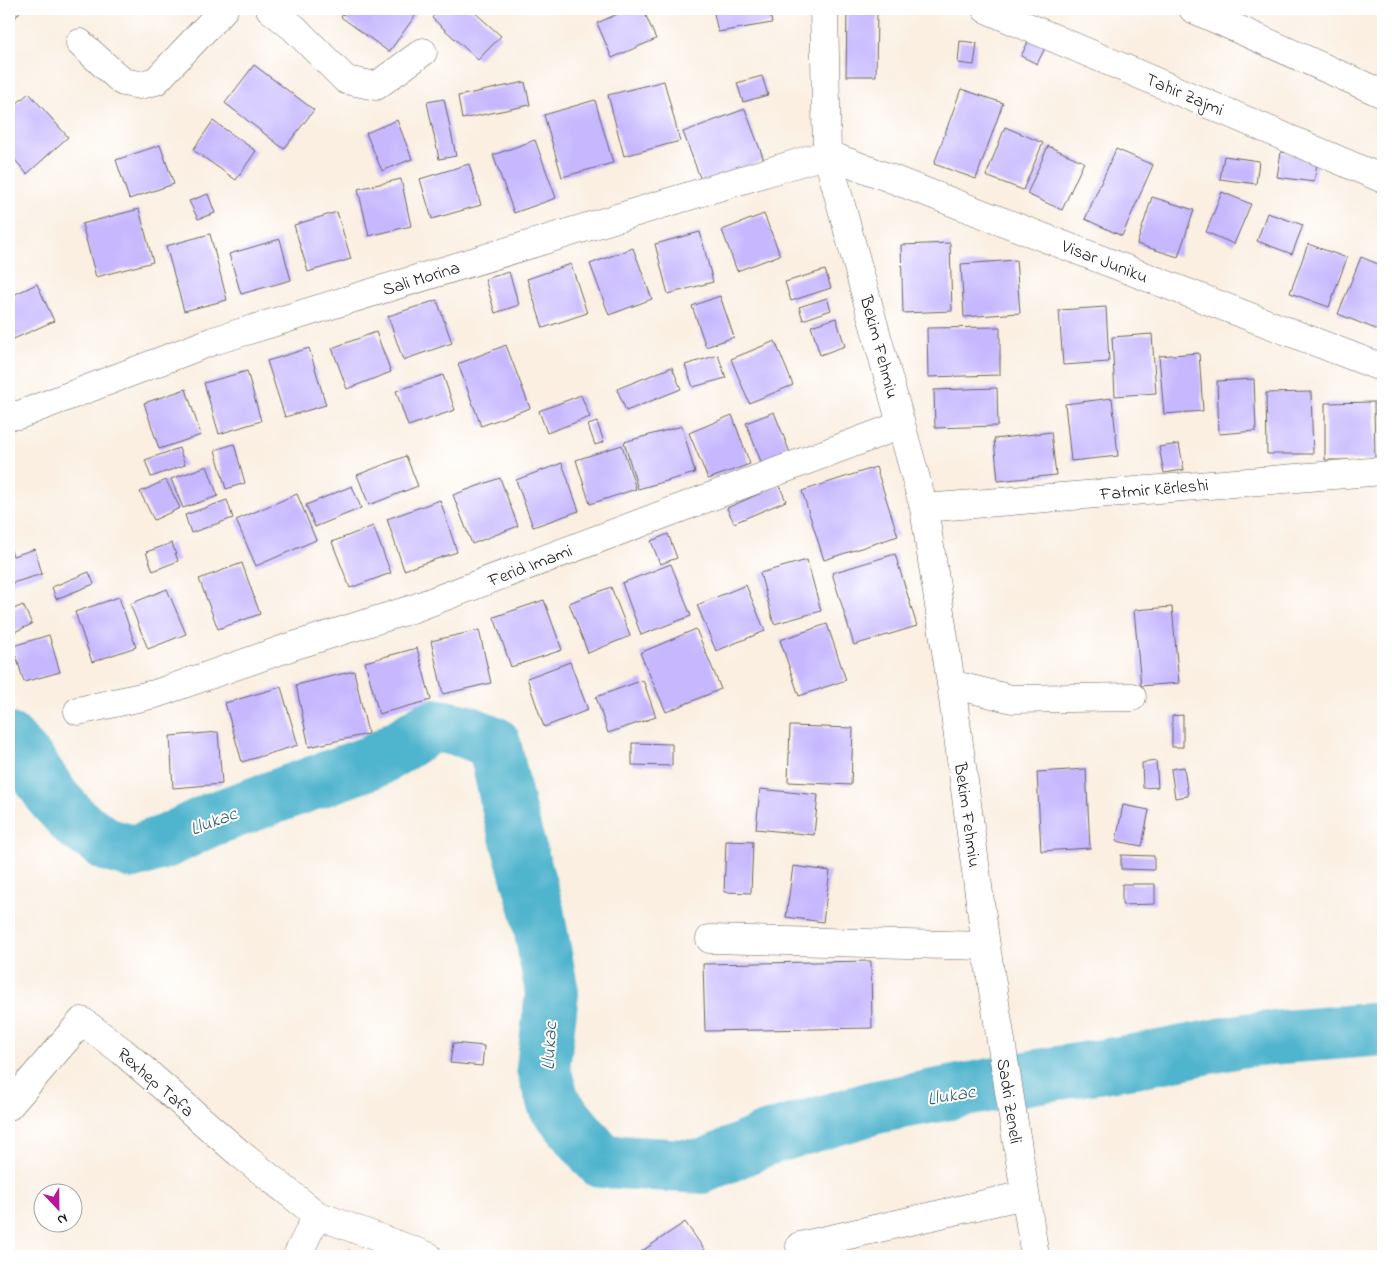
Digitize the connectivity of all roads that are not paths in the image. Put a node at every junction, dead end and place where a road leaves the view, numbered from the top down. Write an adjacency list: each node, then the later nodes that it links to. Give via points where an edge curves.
1 (224, 9): 6 (street, via 156,81 140,85 123,82)
2 (270, 9): 7 (street, via 346,80 376,86)
3 (824, 9): 9 (street, Bekim Fehmiu)
4 (986, 9): 10 (street, Tahir Zajmi)
5 (1192, 9): 8 (street)
6 (80, 43)
7 (422, 52)
8 (1383, 94)
9 (827, 154): 11 (street, Visar Juniku); 12 (street, Sali Morina, via 213,341); 13 (street, Bekim Fehmiu)
10 (1383, 179)
11 (1383, 368)
12 (14, 415)
13 (901, 425): 15 (street, Bekim Fehmiu); 18 (street, Ferid Imami, via 412,609 155,694)
14 (1383, 470): 15 (street, Fatmir Kërleshi)
15 (924, 508): 16 (street, Bekim Fehmiu)
16 (951, 684): 17 (street, via 1012,699); 20 (street, Bekim Fehmiu)
17 (1132, 697)
18 (78, 711)
19 (710, 939): 20 (street)
20 (986, 946): 22 (street, Sadri Zeneli)
21 (9, 1106): 23 (street, Rexhep Tafa, via 82,1021)
22 (1025, 1195): 24 (street); 27 (street, Sadri Zeneli)
23 (317, 1215): 25 (street); 26 (street, Rexhep Tafa)
24 (800, 1246)
25 (297, 1256)
26 (428, 1256)
27 (1035, 1256)

